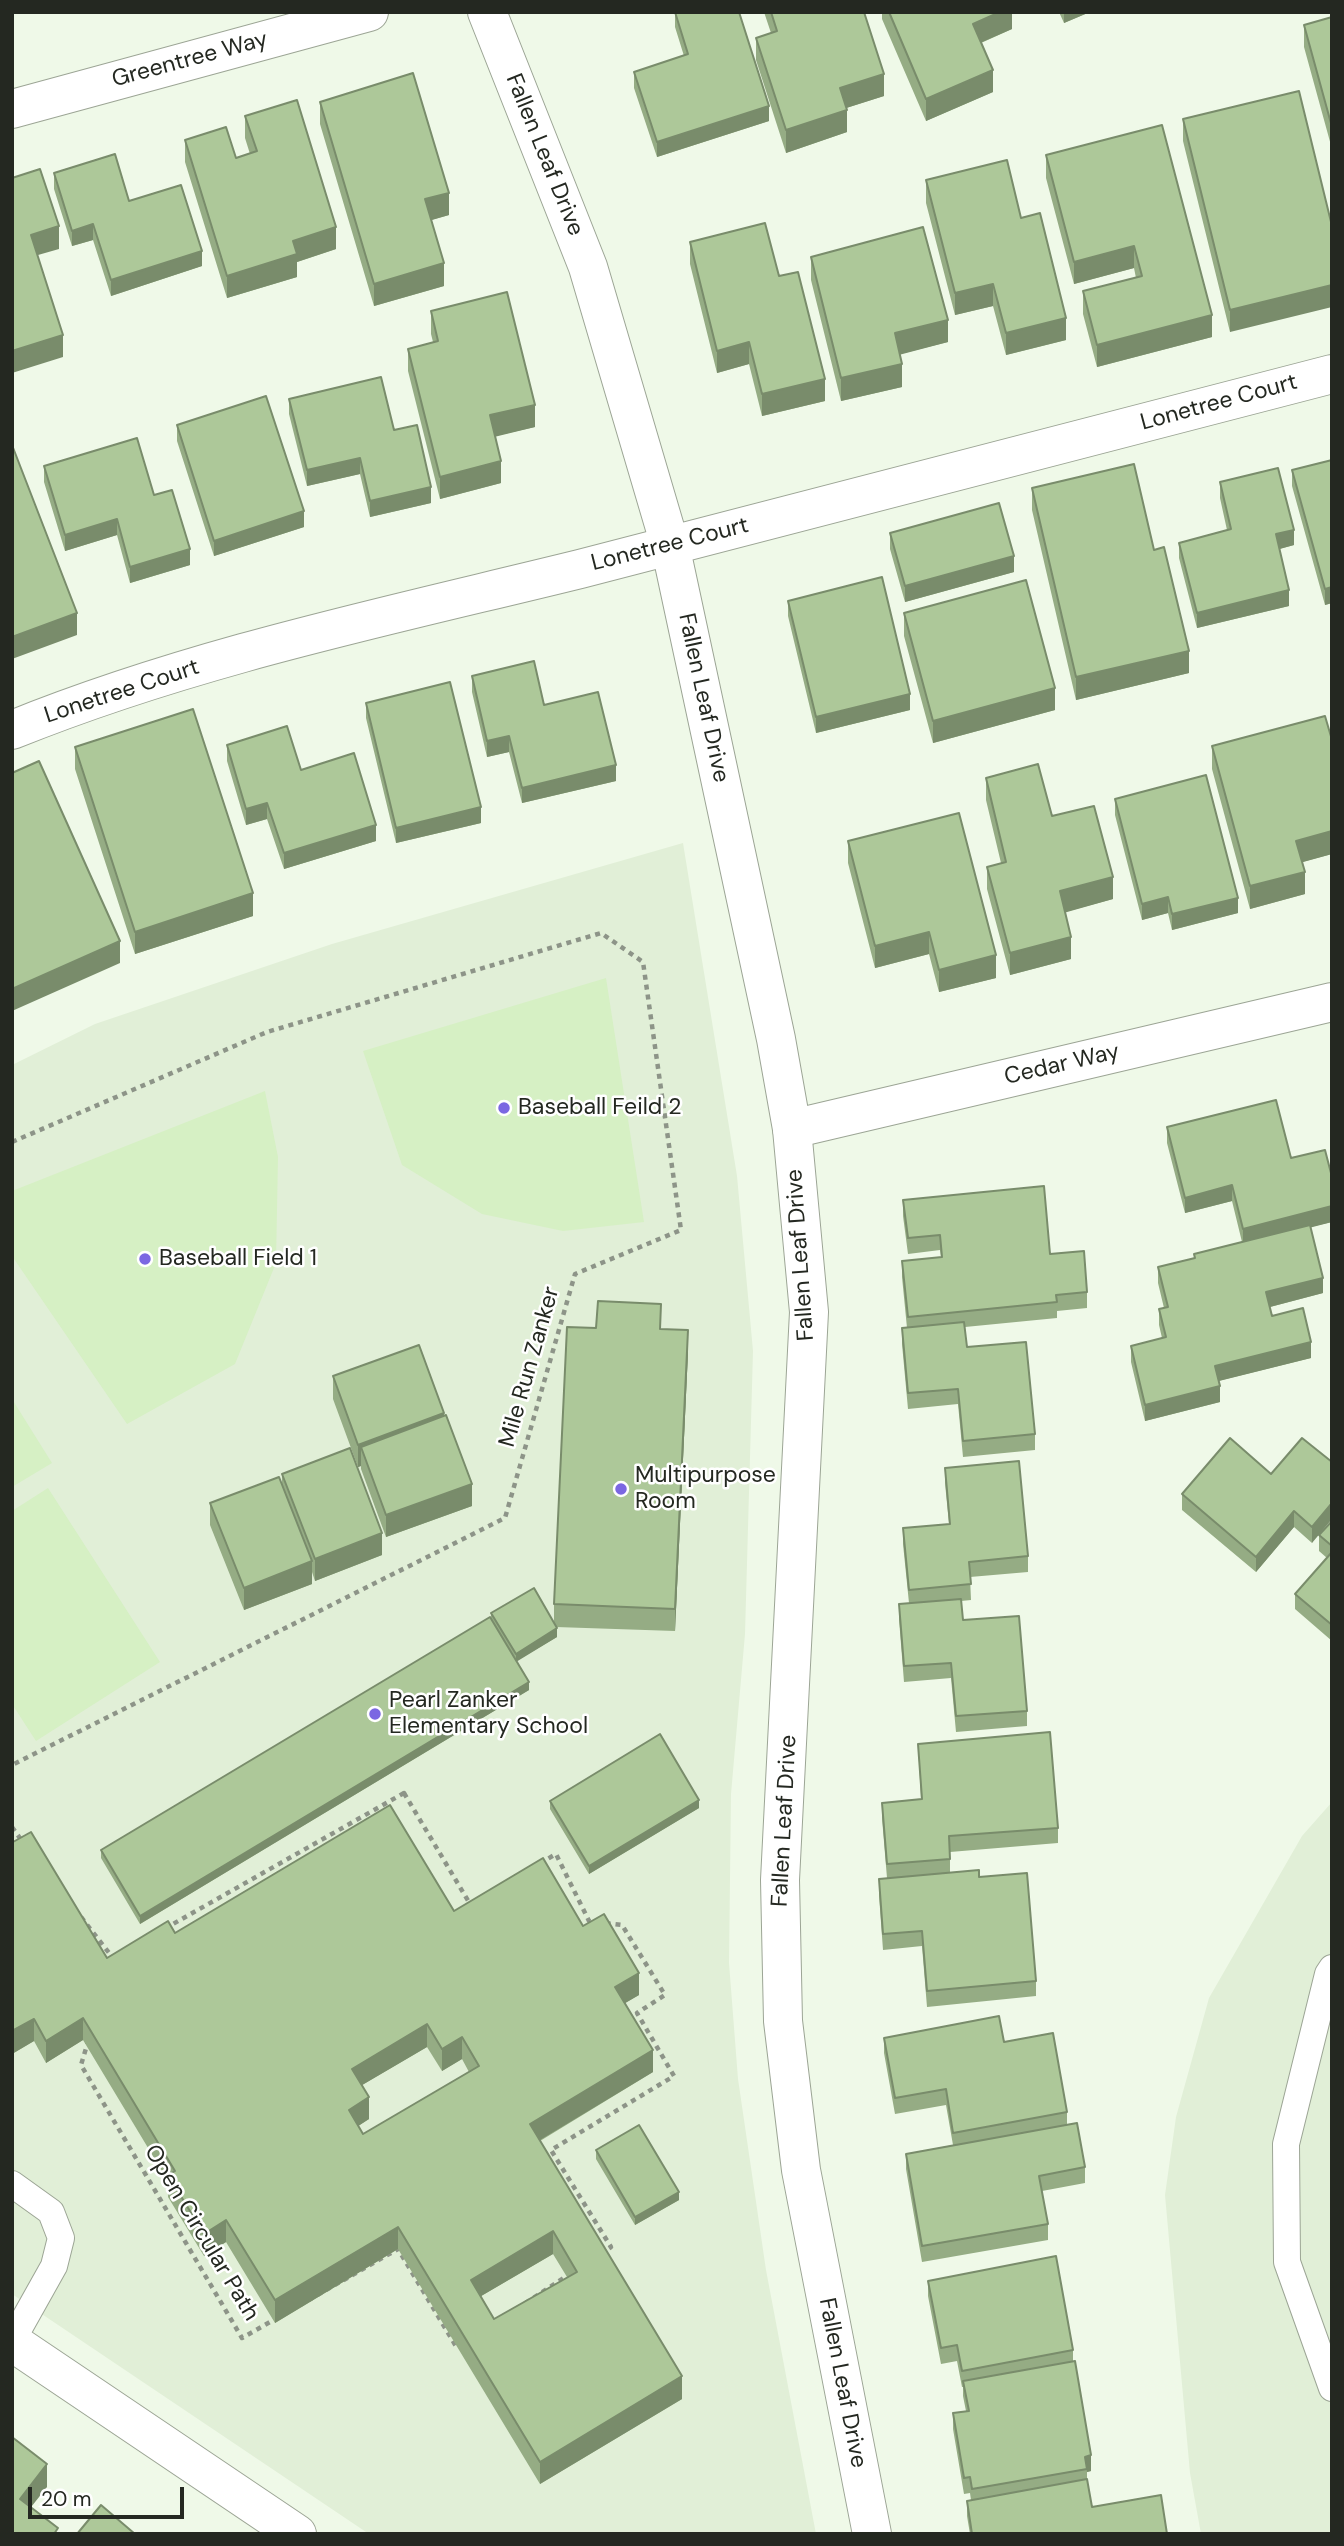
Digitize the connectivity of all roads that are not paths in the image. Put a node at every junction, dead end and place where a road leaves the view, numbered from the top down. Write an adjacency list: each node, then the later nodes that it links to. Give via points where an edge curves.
1 (369, 12): 3 (street, Greentree Way)
2 (487, 12): 5 (street, Fallen Leaf Drive, via 588,267)
3 (12, 109)
4 (1332, 374): 5 (street, Lonetree Court)
5 (670, 545): 6 (street, Lonetree Court, via 257,648 82,702); 8 (street, Fallen Leaf Drive)
6 (12, 730)
7 (1332, 1002): 8 (street, Cedar Way)
8 (792, 1129): 14 (street, Fallen Leaf Drive, via 809,1312 780,1880 783,2021 801,2170)
9 (1332, 1968): 12 (lane, via 1286,2144 1287,2262)
10 (12, 2184): 11 (lane, via 51,2213 61,2238 54,2266)
11 (12, 2341): 13 (street)
12 (1332, 2388)
13 (297, 2534)
14 (872, 2534)

